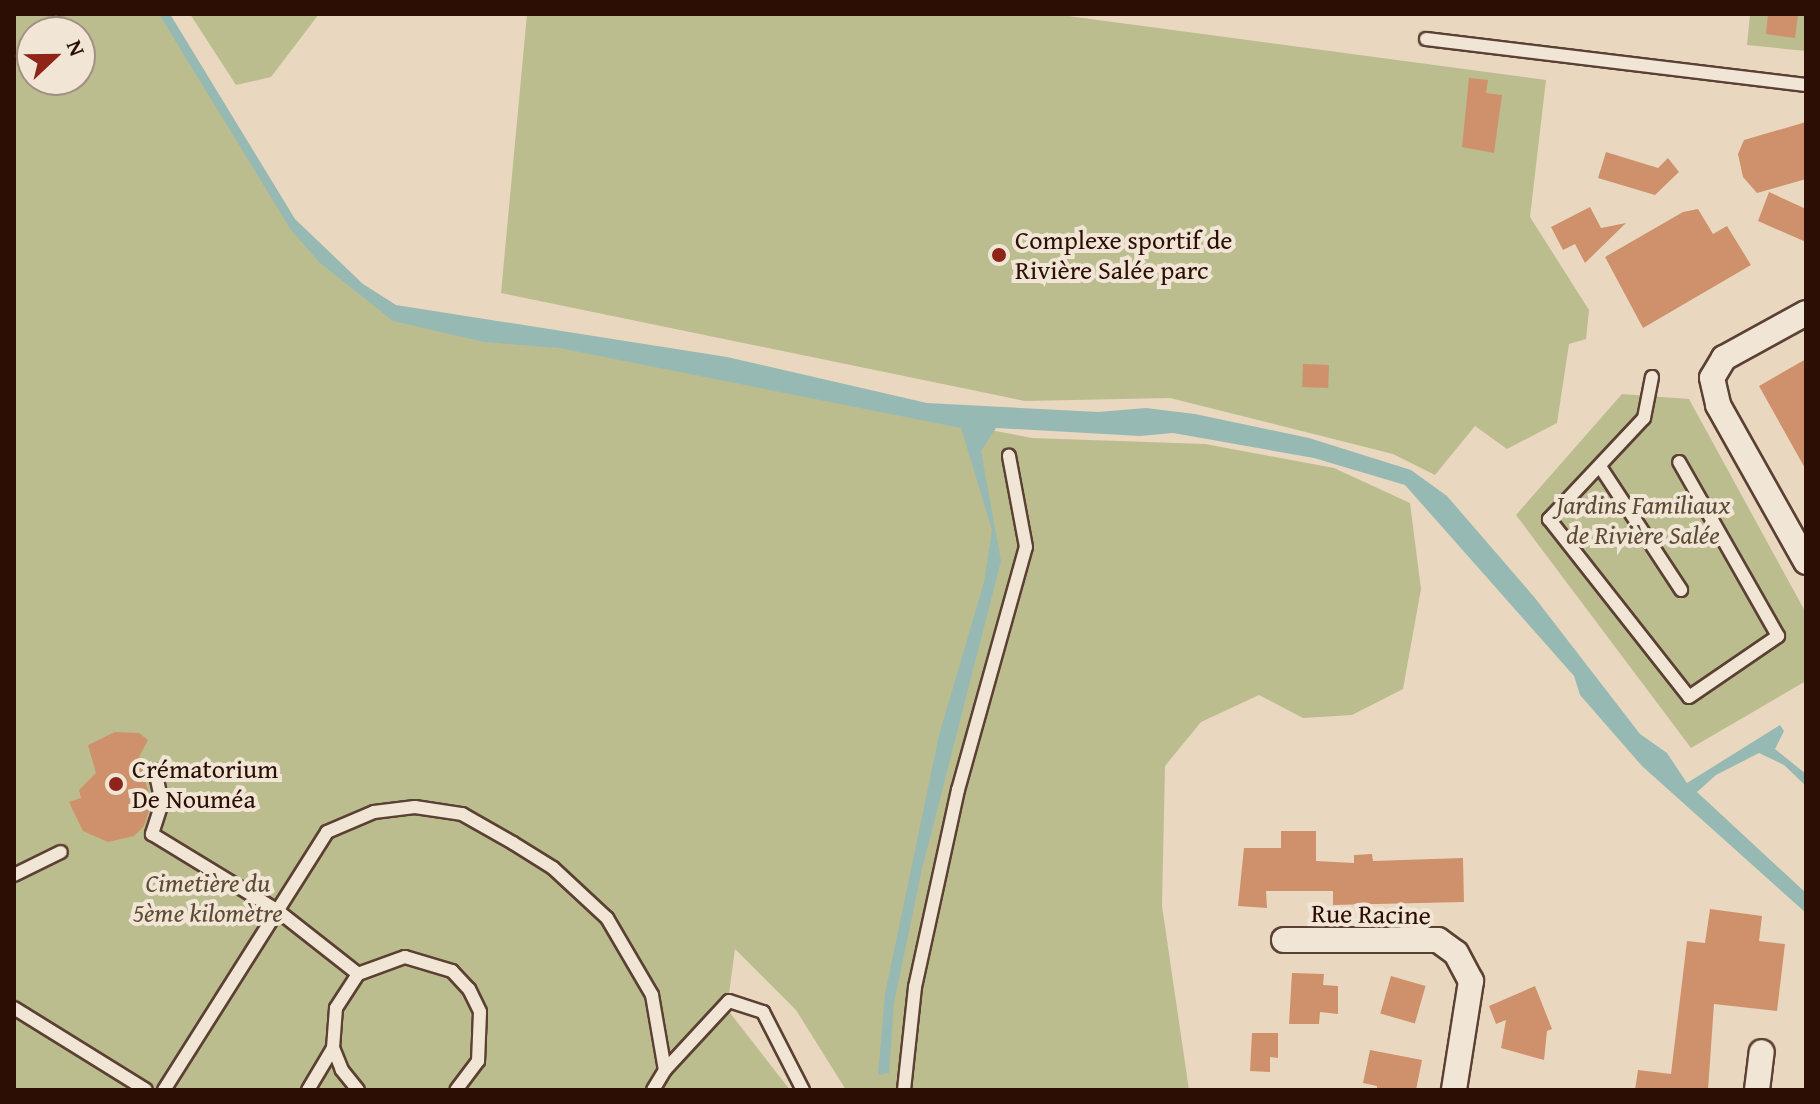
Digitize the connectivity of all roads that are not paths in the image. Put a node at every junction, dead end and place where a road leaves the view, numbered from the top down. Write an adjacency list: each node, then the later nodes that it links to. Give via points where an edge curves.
1 (1426, 39): 2 (lane)
2 (1806, 85)
3 (1806, 313): 8 (street, via 1724,358 1712,378 1718,405)
4 (1652, 377): 7 (lane, via 1644,418)
5 (1009, 456): 27 (lane, via 1026,547 955,805 915,987)
6 (1679, 462): 7 (lane, via 1778,636 1689,697 1549,519)
7 (1601, 468): 9 (lane)
8 (1806, 562)
9 (1681, 590)
10 (155, 770): 13 (lane, via 162,803 152,834)
11 (60, 859): 12 (lane)
12 (14, 875)
13 (278, 911): 15 (lane); 19 (lane, via 327,832 374,812 415,807 462,814 553,868 607,918 652,995); 21 (lane)
14 (1284, 940): 28 (street, Rue Racine, via 1438,940 1456,953 1471,981)
15 (358, 974): 17 (lane, via 336,1008); 24 (lane, via 405,957 441,966 469,989 480,1012 483,1037 478,1061)
16 (14, 1008): 20 (lane)
17 (333, 1048): 22 (lane); 23 (lane)
18 (1762, 1052): 29 (street)
19 (665, 1070): 25 (lane); 26 (lane, via 729,1001 763,1012)
20 (146, 1090)
21 (164, 1090)
22 (308, 1090)
23 (358, 1090)
24 (456, 1090)
25 (653, 1090)
26 (803, 1090)
27 (904, 1090)
28 (1454, 1090)
29 (1757, 1090)

